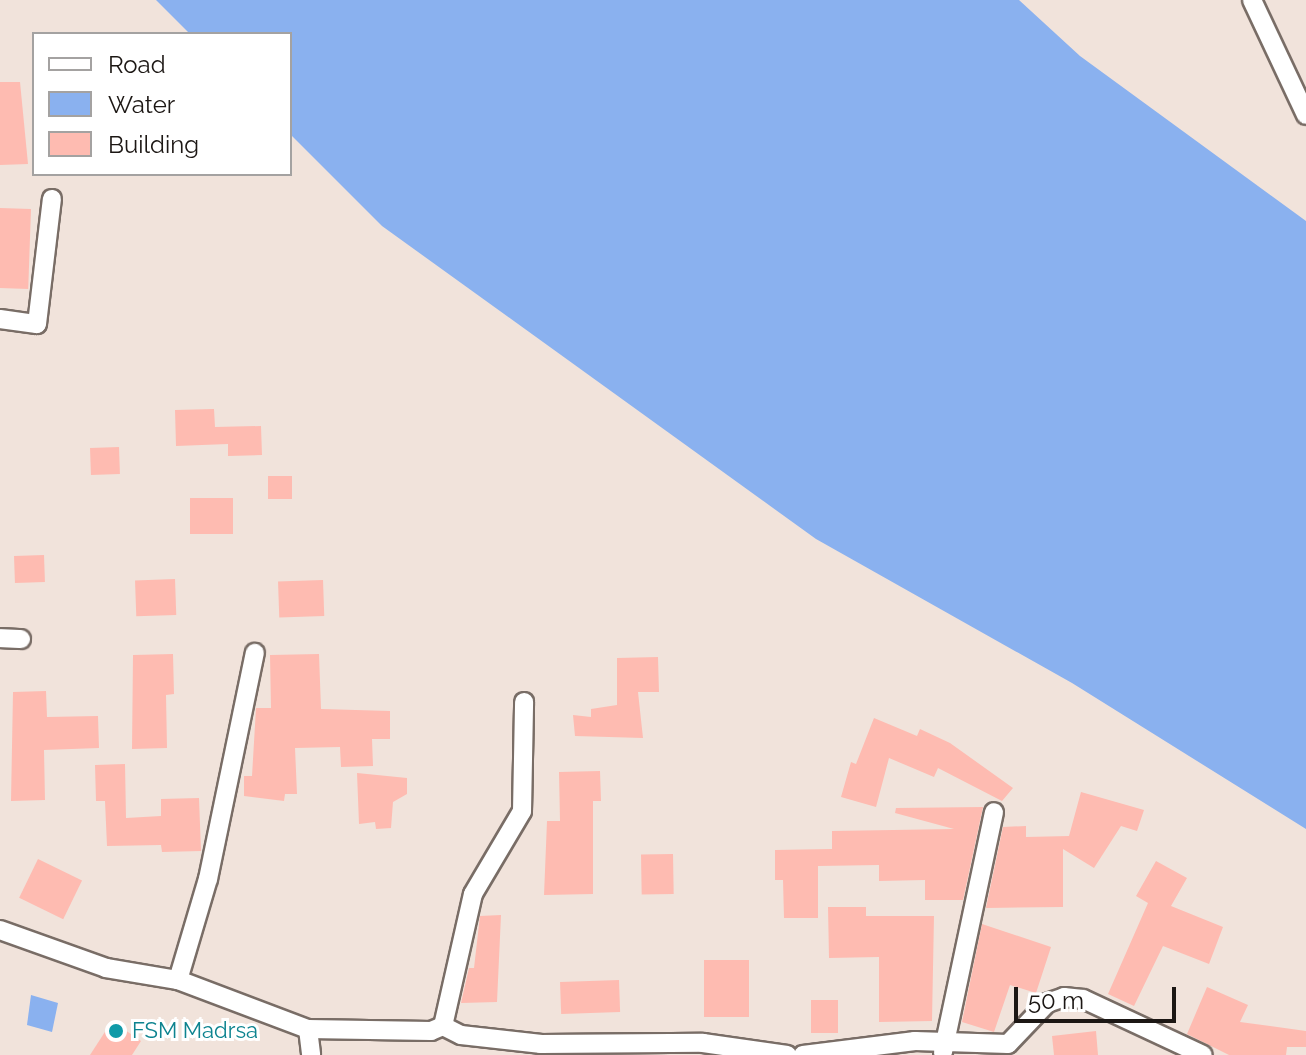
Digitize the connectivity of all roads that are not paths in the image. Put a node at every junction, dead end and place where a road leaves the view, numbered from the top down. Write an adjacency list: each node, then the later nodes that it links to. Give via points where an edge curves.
1 (1252, 0): 2 (street)
2 (1306, 115)
3 (52, 199): 4 (street, via 37,324)
4 (0, 319)
5 (0, 638): 6 (street)
6 (21, 639)
7 (255, 653): 11 (street, via 208,879)
8 (524, 702): 12 (street, via 522,811 473,894)
9 (994, 812): 14 (street)
10 (0, 930): 11 (street, via 106,968)
11 (178, 980): 13 (street)
12 (443, 1026): 13 (street, via 431,1031); 15 (street, via 461,1035)
13 (308, 1029): 16 (street)
14 (944, 1049): 18 (street, via 915,1041); 19 (street, via 1008,1044 1047,1003 1064,997 1083,999)
15 (542, 1050): 17 (street, via 703,1043)
16 (311, 1055)
17 (787, 1055)
18 (803, 1055)
19 (1203, 1055)

